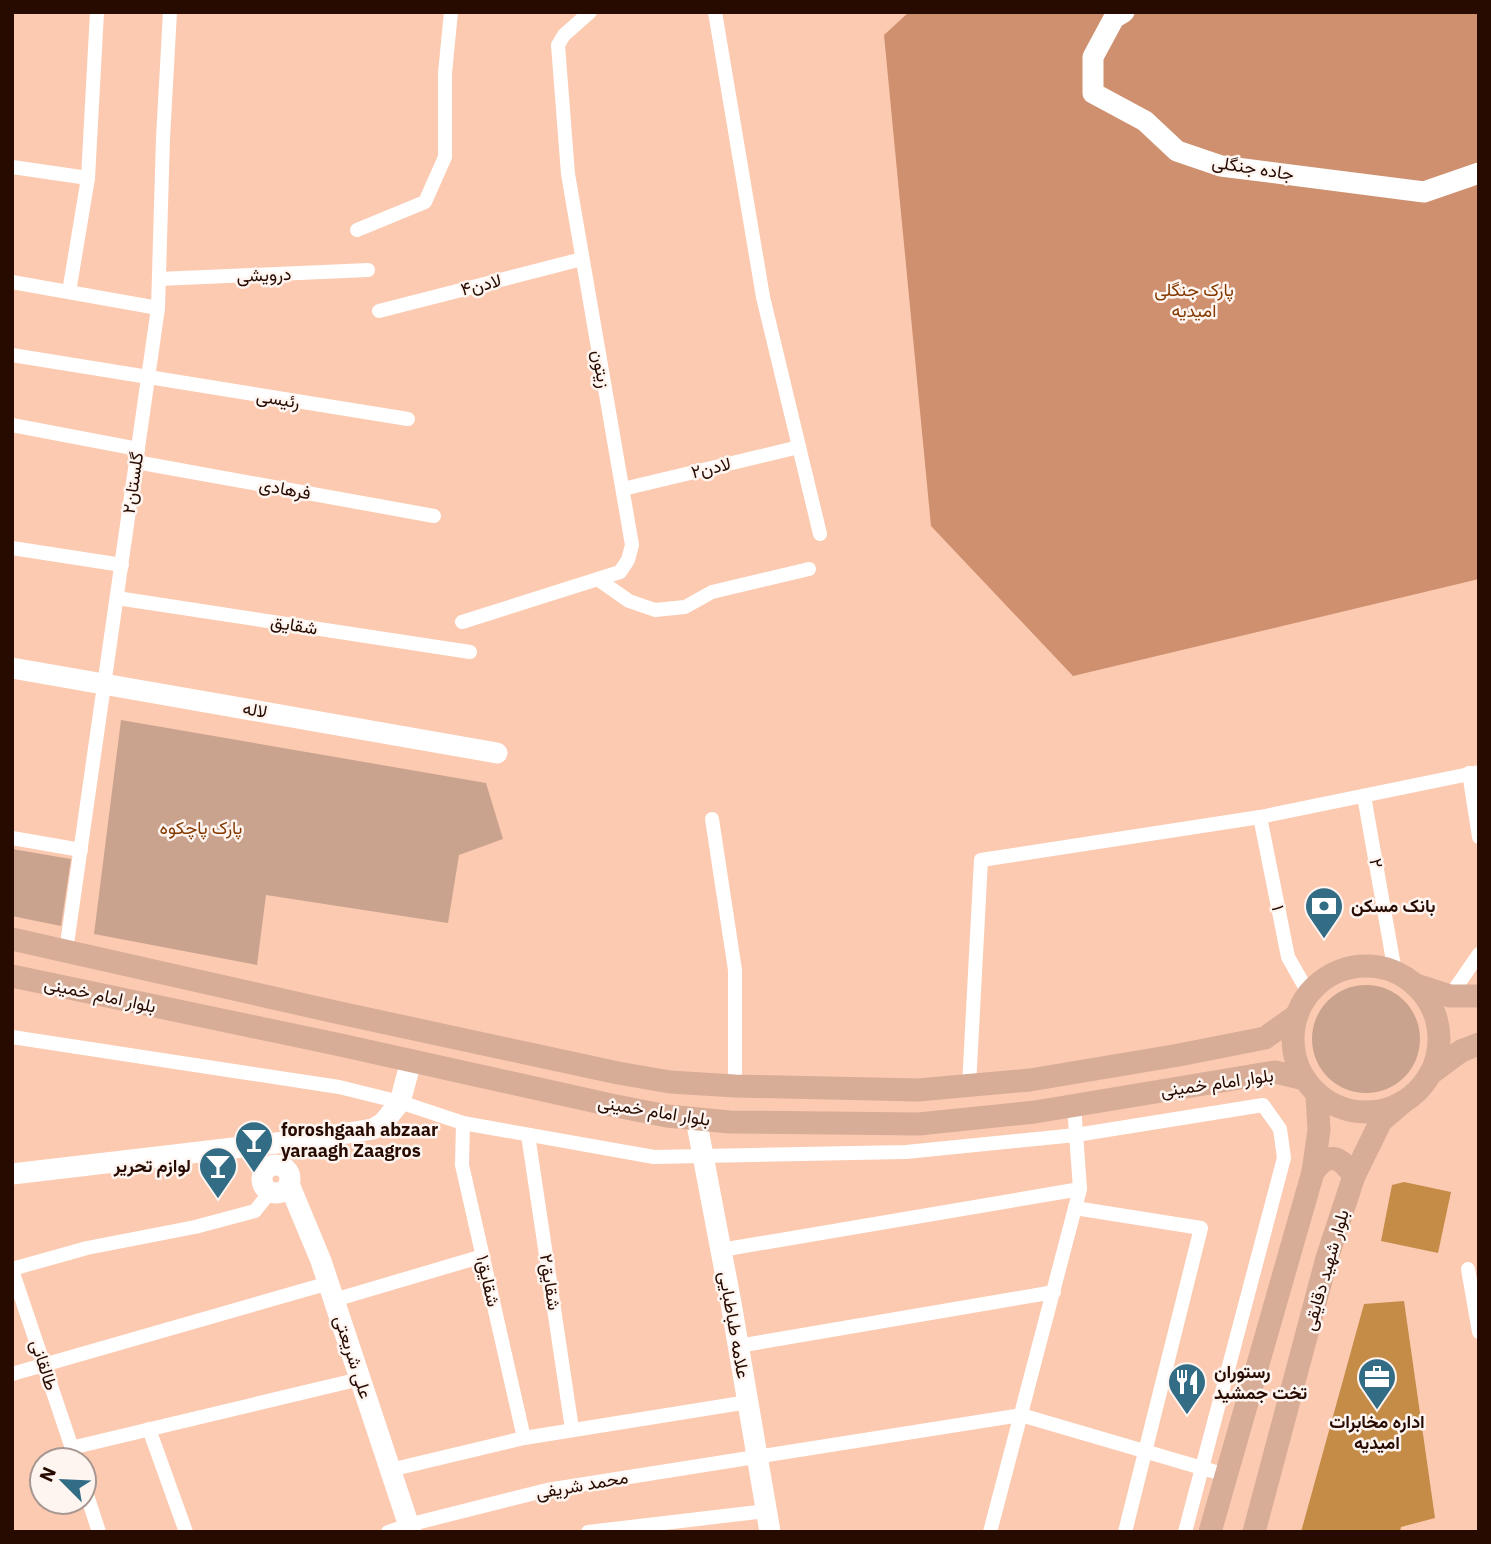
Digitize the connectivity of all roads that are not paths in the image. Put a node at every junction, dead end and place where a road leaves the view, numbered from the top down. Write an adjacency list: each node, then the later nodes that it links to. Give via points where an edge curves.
1 (97, 12): 9 (street)
2 (170, 12): 13 (street, گلستان۲)
3 (451, 12): 10 (street, via 444,157 425,202)
4 (590, 12): 11 (street, زیتون, via 558,45 568,174)
5 (715, 12): 22 (street, via 763,297)
6 (1124, 12): 8 (street, جاده جنگلی, via 1114,18 1093,57 1093,93 1145,121 1177,151 1221,166 1424,192)
7 (12, 167): 9 (street)
8 (1479, 173)
9 (88, 178): 15 (street)
10 (357, 230)
11 (582, 259): 17 (street, لادن۴); 24 (street, زیتون)
12 (368, 271): 13 (street, درویشی)
13 (159, 279): 16 (street, گلستان۲)
14 (12, 282): 15 (street)
15 (69, 292): 16 (street)
16 (158, 308): 19 (street, گلستان۲)
17 (379, 311)
18 (12, 355): 19 (street, رئیسی)
19 (148, 378): 20 (street, رئیسی); 23 (street, گلستان۲)
20 (408, 419)
21 (12, 425): 23 (street, فرهادی)
22 (799, 447): 24 (street, لادن۲); 26 (street)
23 (137, 455): 25 (street, فرهادی); 28 (street, گلستان۲)
24 (623, 489): 30 (street, زیتون, via 632,545 620,572)
25 (434, 516)
26 (820, 534)
27 (12, 548): 28 (street)
28 (122, 565): 31 (street, گلستان۲)
29 (809, 569): 30 (street, via 712,592 685,607 655,610 629,601)
30 (599, 580): 32 (street, زیتون)
31 (117, 598): 33 (street, شقایق); 35 (street, گلستان۲)
32 (462, 622)
33 (470, 652)
34 (12, 668): 35 (street, لاله)
35 (106, 684): 36 (street, لاله); 43 (street, گلستان۲)
36 (497, 753)
37 (1474, 772): 38 (street); 41 (street)
38 (1364, 796): 39 (street); 47 (street, ۲)
39 (1260, 817): 50 (street, ۱, via 1288,957); 62 (street, via 981,860)
40 (712, 819): 61 (street, via 735,970)
41 (1479, 837)
42 (12, 838): 43 (street)
43 (81, 850): 45 (street, گلستان۲)
44 (12, 939): 45 (main road, بلوار امام خمینی)
45 (66, 951): 54 (main road, بلوار امام خمینی)
46 (1479, 954): 51 (street)
47 (1395, 972): 49 (main road); 50 (main road, via 1372,966 1348,968 1326,978)
48 (12, 976): 58 (main road, بلوار امام خمینی)
49 (1416, 985): 51 (main road); 59 (main road, via 1431,1004 1438,1027 1438,1051)
50 (1309, 994): 53 (main road)
51 (1450, 996): 52 (main road)
52 (1479, 996)
53 (1297, 1016): 57 (main road, بلوار امام خمینی, via 1265,1038); 63 (main road, via 1293,1037 1296,1059)
54 (418, 1030): 58 (main road); 61 (main road, بلوار امام خمینی, via 618,1073)
55 (12, 1037): 64 (street, via 339,1087)
56 (1479, 1044): 59 (main road)
57 (1222, 1046): 60 (main road, via 1236,1062); 62 (main road, بلوار امام خمینی, via 1030,1080)
58 (411, 1061): 64 (street); 67 (main road, بلوار امام خمینی)
59 (1430, 1074): 65 (main road)
60 (1228, 1079): 63 (main road, بلوار امام خمینی, via 1275,1072); 66 (main road, بلوار امام خمینی)
61 (735, 1086): 62 (main road, بلوار امام خمینی, via 891,1090)
62 (969, 1086)
63 (1311, 1086): 65 (main road, via 1336,1106 1358,1112 1381,1111); 74 (main road, via 1319,1130)
64 (400, 1102): 68 (street); 71 (street, via 373,1129)
65 (1402, 1103): 76 (main road, بلوار شهید دقایقی, via 1381,1121)
66 (1074, 1106): 67 (main road, بلوار امام خمینی, via 919,1124); 70 (street)
67 (696, 1119): 73 (street, علامه طباطبایی)
68 (463, 1123): 69 (street); 81 (street, شقایق۱, via 461,1165)
69 (528, 1135): 73 (street, via 654,1157); 95 (street, شقایق۲)
70 (1076, 1135): 73 (street, via 906,1152); 78 (street); 101 (street, via 1263,1105 1280,1129 1284,1158)
71 (310, 1139): 72 (street); 77 (street)
72 (238, 1148): 75 (street); 77 (street)
73 (702, 1156): 80 (street, علامه طباطبایی)
74 (1313, 1172): 76 (main road, via 1321,1161 1333,1158 1345,1163); 103 (main road)
75 (12, 1174)
76 (1354, 1177): 113 (main road, بلوار شهید دقایقی)
77 (278, 1178): 82 (street, via 255,1211); 84 (street, علی شریعتی)
78 (1080, 1189): 79 (street); 80 (street)
79 (1075, 1208): 85 (street); 99 (street, via 1201,1228)
80 (721, 1250): 88 (street, علامه طباطبایی)
81 (483, 1255): 84 (street); 96 (street, شقایق۱)
82 (12, 1269): 89 (street, طالقانی)
83 (1468, 1269): 86 (street)
84 (331, 1292): 89 (street); 91 (street, علی شریعتی)
85 (1054, 1292): 88 (street); 93 (street)
86 (1477, 1307): 87 (street)
87 (1479, 1332)
88 (738, 1346): 92 (street, علامه طباطبایی)
89 (44, 1365): 90 (street); 97 (street, طالقانی)
90 (12, 1374)
91 (360, 1379): 94 (street); 102 (street, علی شریعتی)
92 (748, 1402): 95 (street); 100 (street, علامه طباطبایی)
93 (1021, 1415): 99 (street); 100 (street, محمد شریفی); 109 (street)
94 (149, 1429): 98 (street); 106 (street)
95 (572, 1429): 96 (street)
96 (524, 1438): 102 (street)
97 (70, 1446)
98 (97, 1446)
99 (1145, 1452): 101 (street); 110 (street)
100 (757, 1455): 104 (street, علامه طباطبایی); 105 (street, محمد شریفی, via 547,1490)
101 (1201, 1468): 103 (street); 111 (street)
102 (390, 1470): 105 (street, علی شریعتی)
103 (1226, 1475): 112 (main road)
104 (768, 1521): 108 (street)
105 (410, 1528): 107 (street, محمد شریفی)
106 (186, 1532)
107 (388, 1532)
108 (589, 1532)
109 (990, 1532)
110 (1125, 1532)
111 (1185, 1532)
112 (1210, 1532)
113 (1254, 1532)

